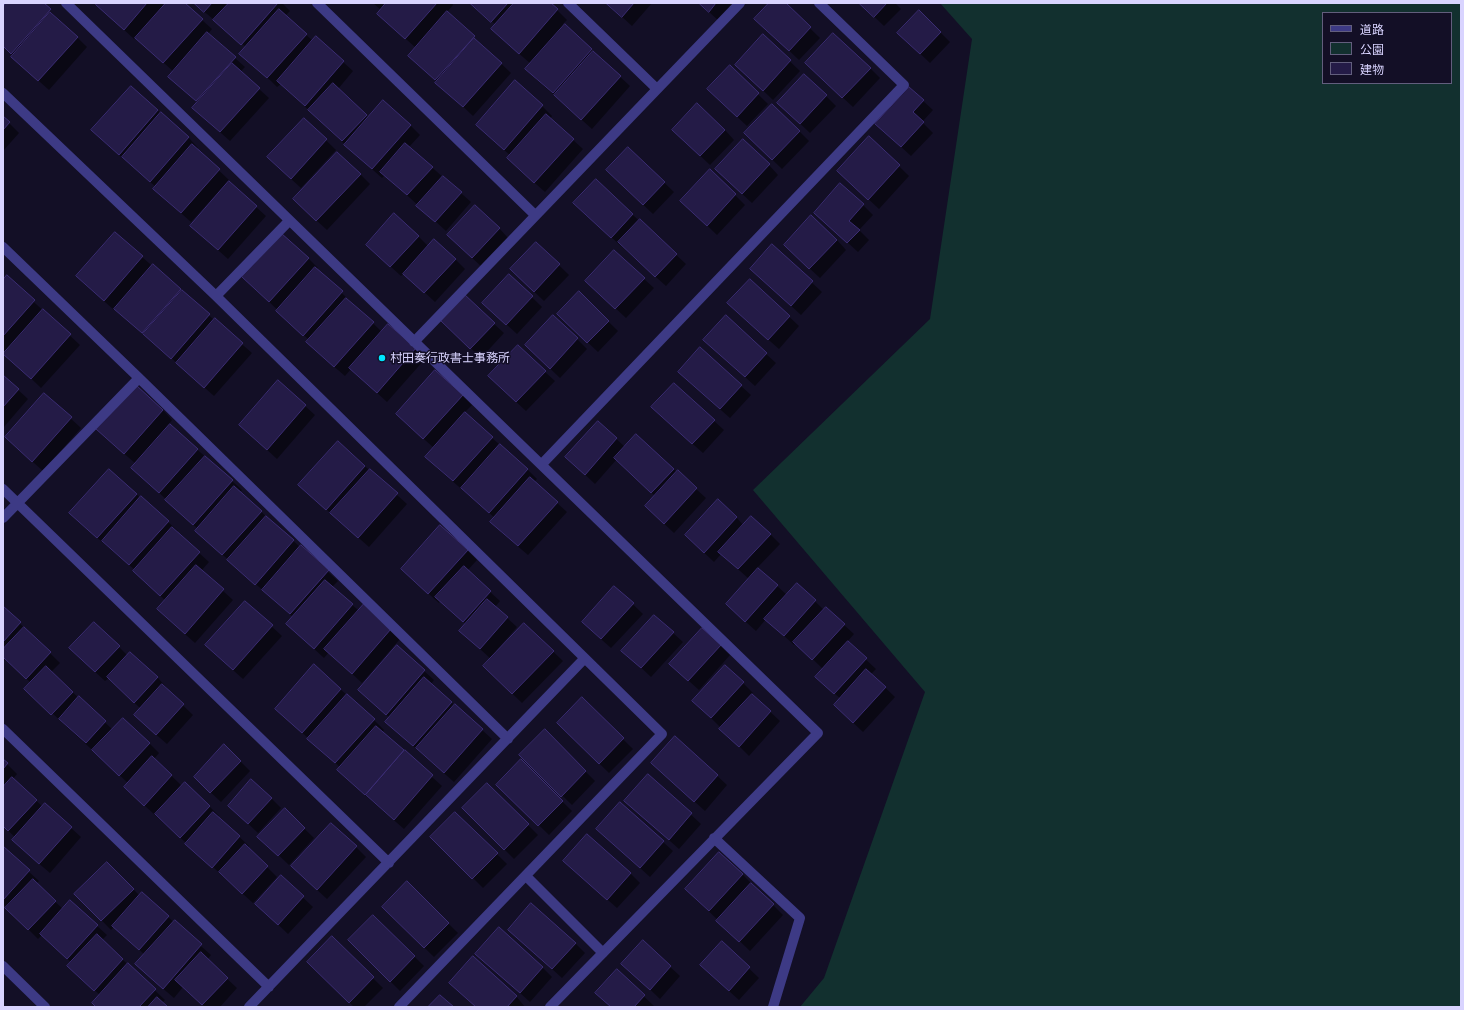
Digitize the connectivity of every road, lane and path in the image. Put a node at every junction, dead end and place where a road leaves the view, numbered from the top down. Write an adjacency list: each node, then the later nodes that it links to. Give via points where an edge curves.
1 (66, 3): 9 (street)
2 (317, 3): 8 (street)
3 (568, 3): 6 (street)
4 (740, 3): 6 (street)
5 (819, 3): 14 (street, via 904,85)
6 (657, 89): 8 (street)
7 (3, 93): 11 (street)
8 (535, 215): 12 (street)
9 (288, 222): 11 (street); 12 (street)
10 (3, 247): 13 (street)
11 (216, 296): 18 (street)
12 (414, 342): 14 (street)
13 (140, 378): 16 (street); 20 (street)
14 (542, 464): 21 (street, via 818,733)
15 (3, 489): 16 (street)
16 (18, 503): 17 (street); 22 (street)
17 (3, 518)
18 (584, 659): 20 (street); 23 (street, via 662,734)
19 (3, 729): 26 (street)
20 (508, 739): 22 (street)
21 (714, 838): 24 (street); 31 (street, via 800,918)
22 (389, 863): 26 (street)
23 (526, 876): 24 (street); 29 (street)
24 (603, 953): 30 (street)
25 (3, 966): 27 (street)
26 (269, 987): 28 (street)
27 (45, 1007)
28 (250, 1007)
29 (400, 1007)
30 (550, 1007)
31 (773, 1007)

